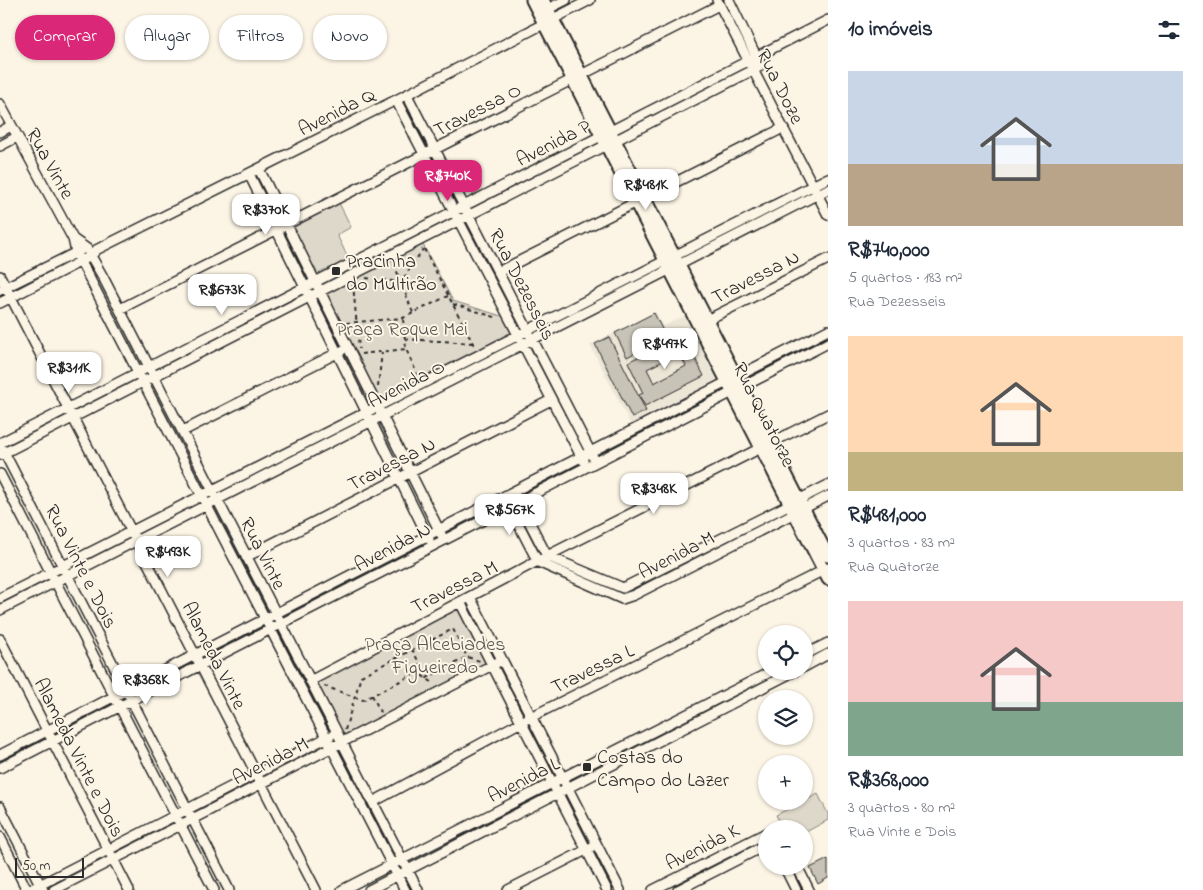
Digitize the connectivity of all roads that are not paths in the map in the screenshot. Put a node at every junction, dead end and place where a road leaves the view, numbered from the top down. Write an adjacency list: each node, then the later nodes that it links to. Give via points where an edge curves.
1 (532, 0): 6 (street, Rua Quatorze)
2 (566, 0): 6 (street, Avenida Q)
3 (590, 0): 6 (street, Avenida Q)
4 (729, 0): 8 (street, Rua Doze)
5 (718, 2): 8 (street, Rua Doze); 9 (street, Travessa O)
6 (545, 13): 9 (street, Rua Quatorze); 10 (street, Avenida Q)
7 (828, 20): 8 (street, Avenida P)
8 (755, 63): 14 (street, Rua Doze); 17 (street, Avenida P)
9 (577, 78): 17 (street, Rua Quatorze); 19 (street, Travessa O)
10 (407, 95): 11 (street, Avenida Q); 19 (street, Rua Dezesseis)
11 (396, 100): 20 (street, Rua Dezesseis); 21 (street, Avenida Q)
12 (0, 104): 13 (street, Rua Vinte)
13 (11, 126): 15 (street); 16 (street, Rua Vinte)
14 (783, 128): 24 (street, Rua Doze); 27 (street)
15 (0, 132)
16 (17, 137): 18 (street); 35 (street, Rua Vinte)
17 (609, 140): 27 (street, Rua Quatorze); 28 (street, Avenida P); 31 (street, Avenida P)
18 (0, 146)
19 (435, 150): 20 (street, Travessa O); 28 (street, Rua Dezesseis)
20 (425, 155): 29 (street, Rua Dezesseis); 33 (street, Travessa O)
21 (259, 169): 22 (street, Avenida Q); 33 (street)
22 (249, 174): 34 (street); 37 (street, Avenida Q)
23 (826, 179): 24 (street, Avenida O); 25 (street)
24 (812, 185): 26 (street, Rua Doze); 41 (street, Avenida O)
25 (828, 189): 26 (street, Avenida O)
26 (818, 194): 30 (street, Rua Doze); 41 (street, Avenida O)
27 (640, 201): 41 (street, Rua Quatorze); 43 (street)
28 (464, 207): 29 (street, Avenida P); 31 (street, Rua Dezesseis)
29 (454, 212): 32 (street, Rua Dezesseis); 38 (street, Avenida P)
30 (828, 215)
31 (469, 217): 32 (street, Avenida P); 43 (street, Rua Dezesseis)
32 (459, 222): 42 (street, Avenida P, via 422,245); 58 (street, Rua Dezesseis)
33 (287, 225): 34 (street, Travessa O); 45 (street)
34 (277, 229): 46 (street); 52 (street, Travessa O)
35 (73, 239): 36 (street, Rua Vinte); 37 (street, Rua Vinte)
36 (76, 252): 37 (street, Avenida Q); 40 (street, Rua Vinte); 47 (street, Avenida Q)
37 (91, 252): 40 (street, Avenida Q); 52 (street, Rua Vinte)
38 (373, 253): 42 (street); 45 (street, Avenida P)
39 (828, 259): 55 (street, Travessa N)
40 (81, 262): 50 (street, Avenida Q); 65 (street, Rua Vinte)
41 (671, 262): 55 (street, Rua Quatorze); 56 (street, Avenida O); 59 (street, Avenida O)
42 (378, 263): 48 (street, Avenida P)
43 (498, 272): 56 (street, Rua Dezesseis)
44 (0, 276): 47 (street, Alameda Vinte)
45 (315, 282): 46 (street, Avenida P); 48 (street)
46 (305, 287): 49 (street); 53 (street, Avenida P)
47 (3, 288): 50 (street, Alameda Vinte)
48 (320, 292): 49 (street, Avenida P); 62 (street)
49 (310, 297): 54 (street, Avenida P); 63 (street)
50 (11, 298): 51 (street, Avenida Q); 71 (street, Alameda Vinte)
51 (0, 304)
52 (120, 309): 64 (street, Rua Vinte)
53 (256, 312): 54 (street); 64 (street, Avenida P)
54 (260, 322): 66 (street, Avenida P)
55 (703, 322): 68 (street, Rua Quatorze)
56 (527, 329): 58 (street, Avenida O); 59 (street, Rua Dezesseis)
57 (828, 330): 68 (street, Avenida N)
58 (517, 334): 61 (street, Rua Dezesseis); 70 (street, Avenida O)
59 (532, 339): 61 (street, Avenida O); 80 (street, Rua Dezesseis)
60 (828, 343): 68 (street, Avenida N)
61 (522, 344): 69 (street, Rua Dezesseis); 74 (street, Avenida O)
62 (348, 348): 63 (street); 70 (street)
63 (337, 353): 72 (street); 77 (street)
64 (149, 366): 65 (street, Avenida P); 66 (street, Rua Vinte)
65 (139, 372): 67 (street, Rua Vinte); 71 (street, Avenida P)
66 (154, 376): 67 (street, Avenida P); 77 (street, Rua Vinte)
67 (143, 381): 75 (street, Avenida P); 90 (street, Rua Vinte)
68 (734, 385): 78 (street, Rua Quatorze); 80 (street, Avenida N); 82 (street, Avenida N)
69 (551, 400): 81 (street, Rua Dezesseis); 84 (street, Travessa N)
70 (376, 406): 72 (street, Avenida O); 74 (street)
71 (68, 408): 75 (street, Alameda Vinte); 79 (street, Avenida P)
72 (366, 411): 76 (street); 88 (street, Avenida O)
73 (828, 414): 78 (street, Travessa M)
74 (381, 416): 76 (street, Avenida O); 84 (street)
75 (73, 418): 79 (street, Avenida P); 99 (street, Alameda Vinte)
76 (371, 421): 86 (street); 93 (street, Avenida O)
77 (183, 431): 88 (street, Rua Vinte)
78 (766, 445): 97 (street, Rua Quatorze); 104 (street, Travessa M)
79 (1, 449): 108 (street, Rua Vinte e Dois)
80 (590, 451): 81 (street, Avenida N); 82 (street, Rua Dezesseis)
81 (581, 456): 83 (street, Rua Dezesseis); 89 (street, Avenida N)
82 (595, 461): 83 (street, Avenida N)
83 (586, 466): 94 (street, Avenida N)
84 (409, 473): 86 (street, Travessa N); 98 (street)
85 (0, 474): 109 (street, Rua Vinte e Dois)
86 (399, 479): 100 (street); 106 (street, Travessa N)
87 (828, 485): 97 (street, Avenida M)
88 (212, 488): 90 (street, Avenida O); 93 (street, Rua Vinte)
89 (513, 491): 91 (street, Avenida N); 94 (street)
90 (201, 494): 95 (street, Rua Vinte); 99 (street, Avenida O)
91 (503, 496): 96 (street); 98 (street, Avenida N)
92 (828, 496): 97 (street, Avenida M)
93 (217, 499): 95 (street, Avenida O); 106 (street, Rua Vinte)
94 (518, 500): 96 (street, Avenida N); 104 (street)
95 (206, 504): 102 (street, Avenida O); 120 (street, Rua Vinte)
96 (508, 506): 101 (street, Avenida N); 107 (street)
97 (797, 507): 105 (street, Rua Quatorze); 110 (street, Rua Quatorze); 113 (street, Avenida M); 116 (street, Avenida M)
98 (438, 529): 100 (street, Avenida N); 101 (street)
99 (131, 530): 102 (street, Alameda Vinte); 108 (street, Avenida O)
100 (427, 534): 103 (street); 119 (street, Avenida N)
101 (443, 538): 103 (street, Avenida N)
102 (136, 541): 111 (street, Avenida O); 127 (street, Alameda Vinte)
103 (432, 545): 121 (street, Avenida N)
104 (547, 556): 107 (street, Travessa M); 113 (street, Avenida M)
105 (828, 556)
106 (246, 557): 119 (street, Rua Vinte)
107 (538, 562): 114 (street, Travessa M); 116 (street, Avenida M, via 618,598)
108 (62, 565): 109 (street, Avenida O); 111 (street, Rua Vinte e Dois)
109 (50, 572): 112 (street, Rua Vinte e Dois); 115 (street, Avenida O)
110 (826, 572): 141 (street, Travessa L)
111 (68, 576): 112 (street, Avenida O); 135 (street, Rua Vinte e Dois)
112 (55, 582): 118 (street, Avenida O); 137 (street, Rua Vinte e Dois)
113 (626, 588): 116 (street)
114 (470, 597): 117 (street, Travessa M); 128 (street)
115 (0, 598)
116 (627, 598)
117 (460, 602): 131 (street); 134 (street, Travessa M)
118 (0, 610)
119 (275, 614): 120 (street, Avenida N); 121 (street, Rua Vinte)
120 (264, 619): 122 (street, Rua Vinte); 127 (street, Avenida N)
121 (280, 624): 122 (street, Avenida N); 134 (street, Rua Vinte)
122 (270, 629): 130 (street, Avenida N); 145 (street, Rua Vinte)
123 (0, 639): 143 (street, Alameda Vinte e Dois)
124 (828, 643): 125 (street)
125 (813, 650)
126 (828, 654): 129 (street)
127 (195, 655): 130 (street, Alameda Vinte); 135 (street, Avenida N)
128 (502, 660): 131 (street, Avenida M); 141 (street)
129 (813, 662)
130 (200, 665): 139 (street, Avenida N); 151 (street, Alameda Vinte)
131 (491, 665): 142 (street); 147 (street, Avenida M)
132 (758, 678): 136 (street, Avenida L)
133 (777, 680): 138 (street, Avenida L)
134 (310, 681): 144 (street, Rua Vinte)
135 (126, 690): 137 (street, Avenida N); 139 (street, Rua Vinte e Dois)
136 (735, 690): 138 (street); 152 (street, Avenida L)
137 (114, 696): 140 (street, Rua Vinte e Dois); 143 (street, Avenida N)
138 (740, 699): 155 (street, Avenida L)
139 (131, 700): 140 (street, Avenida N); 159 (street, Rua Vinte e Dois)
140 (119, 706): 146 (street, Avenida N); 160 (street, Rua Vinte e Dois)
141 (531, 717): 142 (street, Travessa L); 152 (street)
142 (521, 722): 154 (street); 157 (street, Travessa L)
143 (47, 730): 146 (street, Alameda Vinte e Dois); 149 (street, Avenida N)
144 (336, 733): 145 (street, Avenida M); 147 (street, Rua Vinte)
145 (326, 738): 148 (street, Rua Vinte); 151 (street, Avenida M)
146 (52, 741): 150 (street, Avenida N); 167 (street, Alameda Vinte e Dois)
147 (342, 743): 148 (street, Avenida M); 157 (street, Rua Vinte)
148 (331, 748): 153 (street, Avenida M); 171 (street, Rua Vinte)
149 (0, 755)
150 (0, 768)
151 (256, 774): 153 (street, Alameda Vinte); 159 (street, Avenida M)
152 (562, 779): 154 (street, Avenida L); 155 (street)
153 (261, 784): 161 (street, Avenida M); 182 (street, Alameda Vinte)
154 (553, 784): 156 (street); 169 (street, Avenida L)
155 (567, 788): 156 (street, Avenida L); 165 (street)
156 (558, 793): 168 (street); 172 (street, Avenida L)
157 (372, 802): 169 (street, Rua Vinte)
158 (0, 807): 176 (street)
159 (187, 809): 160 (street, Avenida M); 161 (street, Rua Vinte e Dois)
160 (176, 815): 162 (street, Rua Vinte e Dois); 167 (street, Avenida M)
161 (192, 819): 162 (street, Avenida M); 181 (street, Rua Vinte e Dois)
162 (181, 825): 170 (street, Avenida M); 180 (street, Rua Vinte e Dois)
163 (0, 837): 177 (street)
164 (758, 837): 190 (street, Avenida K)
165 (596, 845): 168 (street); 189 (street)
166 (758, 849): 191 (street, Avenida K)
167 (108, 850): 170 (street, Alameda Vinte e Dois); 176 (street, Avenida M)
168 (587, 850): 187 (street); 188 (street)
169 (402, 859): 171 (street, Avenida L); 172 (street, Rua Vinte)
170 (113, 860): 178 (street, Avenida M); 179 (street, Alameda Vinte e Dois)
171 (391, 865): 175 (street, Rua Vinte); 183 (street, Avenida L)
172 (408, 871): 175 (street, Avenida L); 186 (street, Rua Vinte)
173 (788, 875): 192 (street)
174 (802, 875): 193 (street)
175 (398, 876): 184 (street, Avenida L); 185 (street, Rua Vinte)
176 (42, 887): 177 (street, Avenida M)
177 (28, 890)
178 (54, 890)
179 (129, 890)
180 (214, 890)
181 (229, 890)
182 (316, 890)
183 (342, 890)
184 (370, 890)
185 (405, 890)
186 (418, 890)
187 (508, 890)
188 (607, 890)
189 (620, 890)
190 (653, 890)
191 (678, 890)
192 (796, 890)
193 (809, 890)

